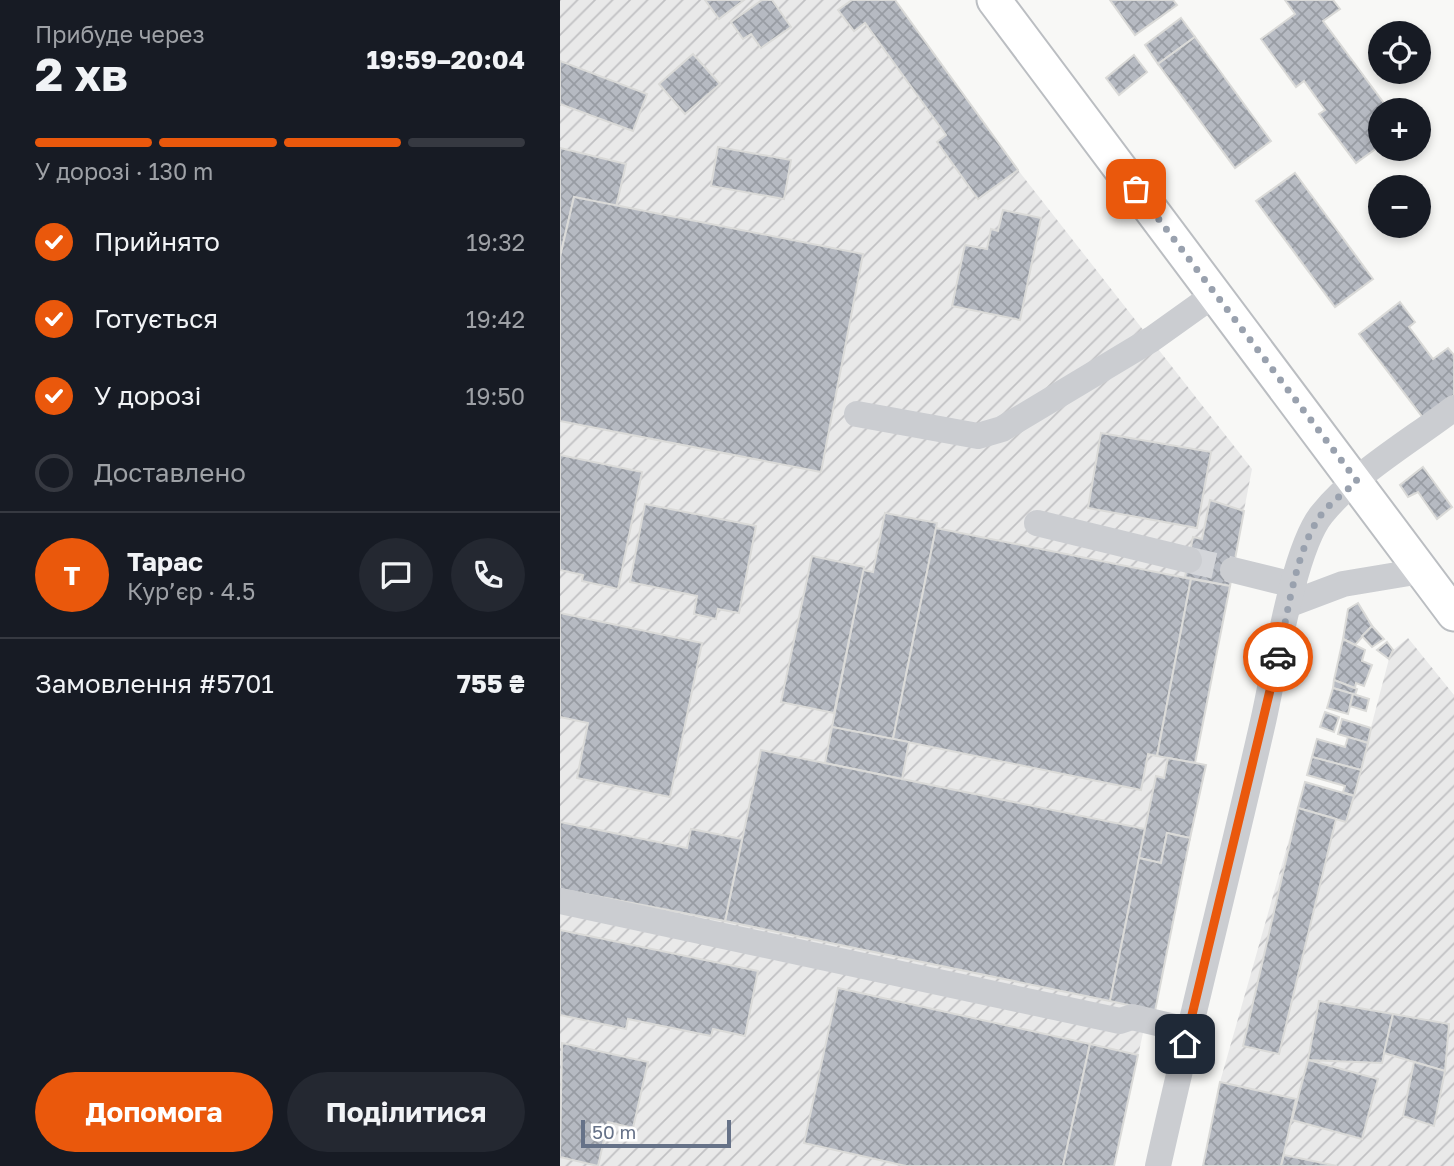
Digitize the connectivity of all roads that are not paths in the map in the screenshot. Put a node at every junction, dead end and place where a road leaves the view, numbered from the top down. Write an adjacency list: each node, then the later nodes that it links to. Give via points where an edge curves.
1 (994, 0): 2 (main road)
2 (1215, 294): 4 (street, via 1152,339 1002,429 978,436); 5 (main road)
3 (1454, 408): 5 (street)
4 (857, 414)
5 (1357, 481): 9 (main road); 10 (street, via 1321,515 1300,561)
6 (1037, 523): 7 (street)
7 (1189, 560)
8 (1233, 570): 10 (street)
9 (1421, 571): 10 (street); 11 (main road)
10 (1292, 595): 13 (street)
11 (1454, 614)
12 (560, 901): 13 (street, via 1120,1021 1132,1017)
13 (1186, 1037): 14 (street)
14 (1158, 1166)

